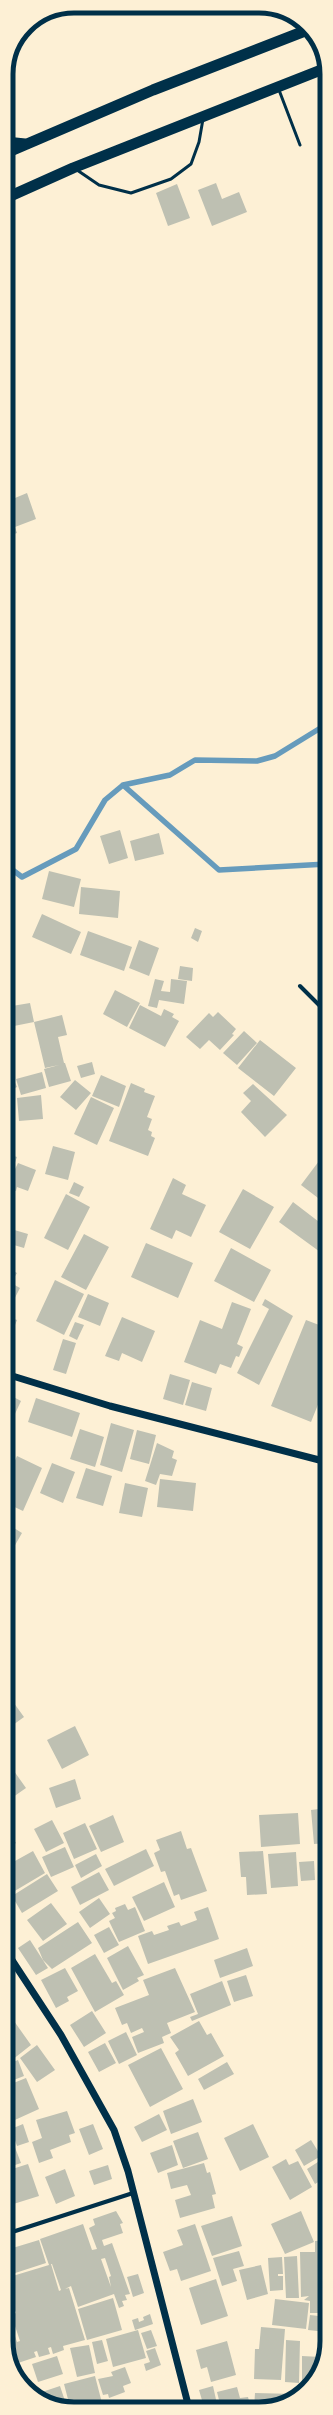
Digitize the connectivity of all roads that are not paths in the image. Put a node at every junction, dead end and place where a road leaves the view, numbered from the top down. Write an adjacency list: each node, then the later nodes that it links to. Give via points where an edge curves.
1 (297, 27): 3 (highway)
2 (303, 32): 3 (highway)
3 (274, 43): 8 (highway, via 153,90)
4 (320, 70): 5 (highway)
5 (278, 88): 6 (highway); 9 (lane)
6 (204, 116): 11 (highway); 11 (lane, via 191,164 171,179 131,193 99,185)
7 (13, 143): 8 (highway)
8 (26, 144): 10 (highway)
9 (300, 145)
10 (13, 150)
11 (73, 168): 12 (highway)
12 (13, 195)
13 (300, 986): 14 (street)
14 (320, 1006)
15 (13, 1376): 16 (street, via 110,1406)
16 (320, 1460)
17 (13, 1962): 18 (street, via 61,2035 102,2108 122,2151)
18 (133, 2193): 19 (street); 20 (street)
19 (13, 2232)
20 (187, 2402)

